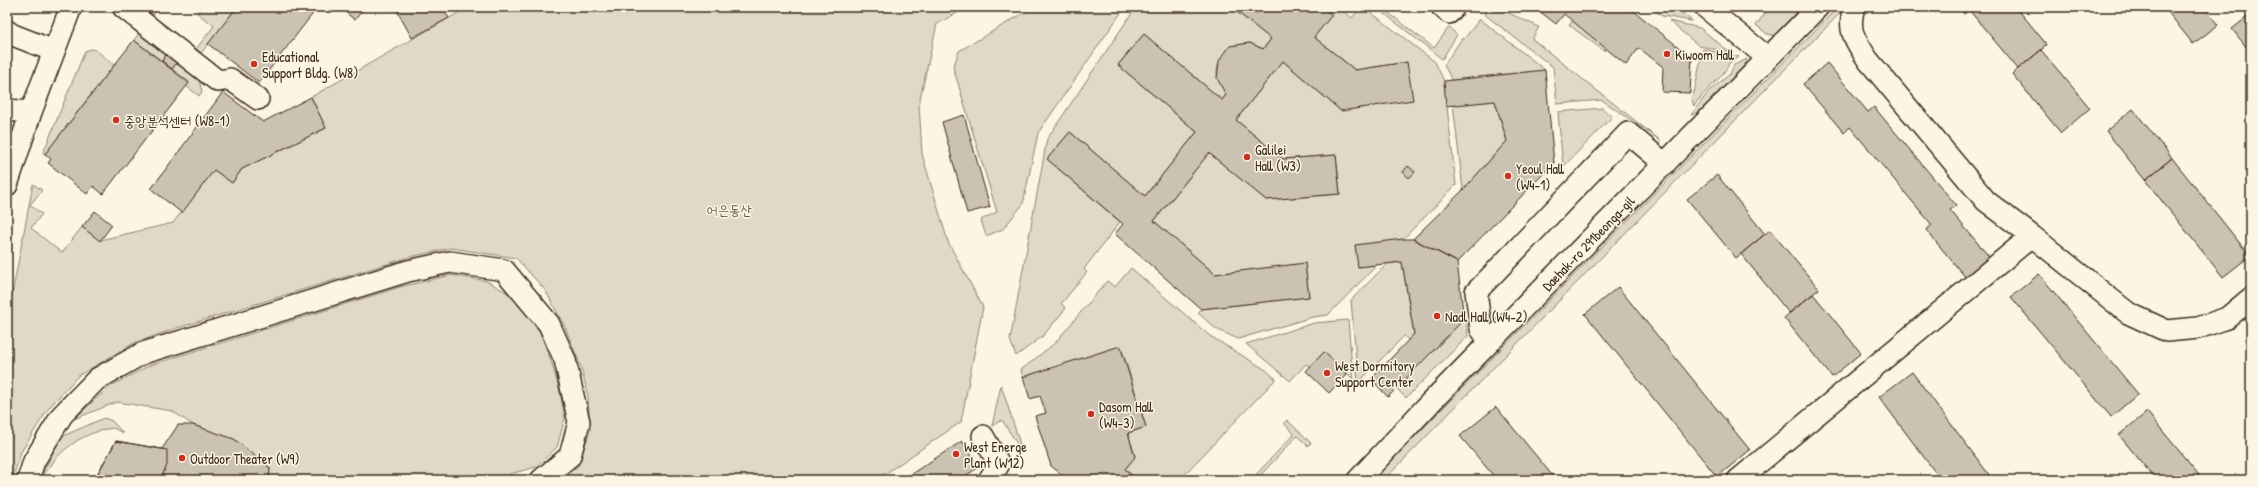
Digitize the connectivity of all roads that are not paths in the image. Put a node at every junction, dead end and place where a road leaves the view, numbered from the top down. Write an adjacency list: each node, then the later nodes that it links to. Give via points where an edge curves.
1 (71, 7): 9 (street)
2 (123, 7): 11 (street, via 218,81 230,79)
3 (1442, 7): 4 (street, via 1449,13)
4 (1454, 7)
5 (1705, 7): 10 (street)
6 (1818, 7): 10 (street, Daehak-ro 291beonga-gil)
7 (1854, 7): 16 (street, via 1850,22 1853,34 1868,60 1986,200)
8 (7, 30): 9 (street, via 12,35)
9 (54, 51): 13 (street)
10 (1768, 58): 14 (street, Daehak-ro 291beonga-gil)
11 (258, 100)
12 (7, 110): 13 (street)
13 (31, 112): 15 (street)
14 (1665, 164): 18 (street, Daehak-ro 291beonga-gil); 18 (street, via 1628,133 1476,292 1481,329)
15 (7, 185)
16 (2032, 236): 17 (street, via 2128,313 2167,331 2198,328 2227,318); 24 (street)
17 (2251, 298)
18 (1490, 342): 23 (street, Daehak-ro 291beonga-gil)
19 (983, 436): 22 (street, via 999,464)
20 (28, 480): 21 (street, via 34,460 62,415 97,379 143,353 318,297 408,271 450,262 504,270 549,324 565,360 579,422 570,456)
21 (541, 480)
22 (989, 480)
23 (1358, 480)
24 (1738, 480)

